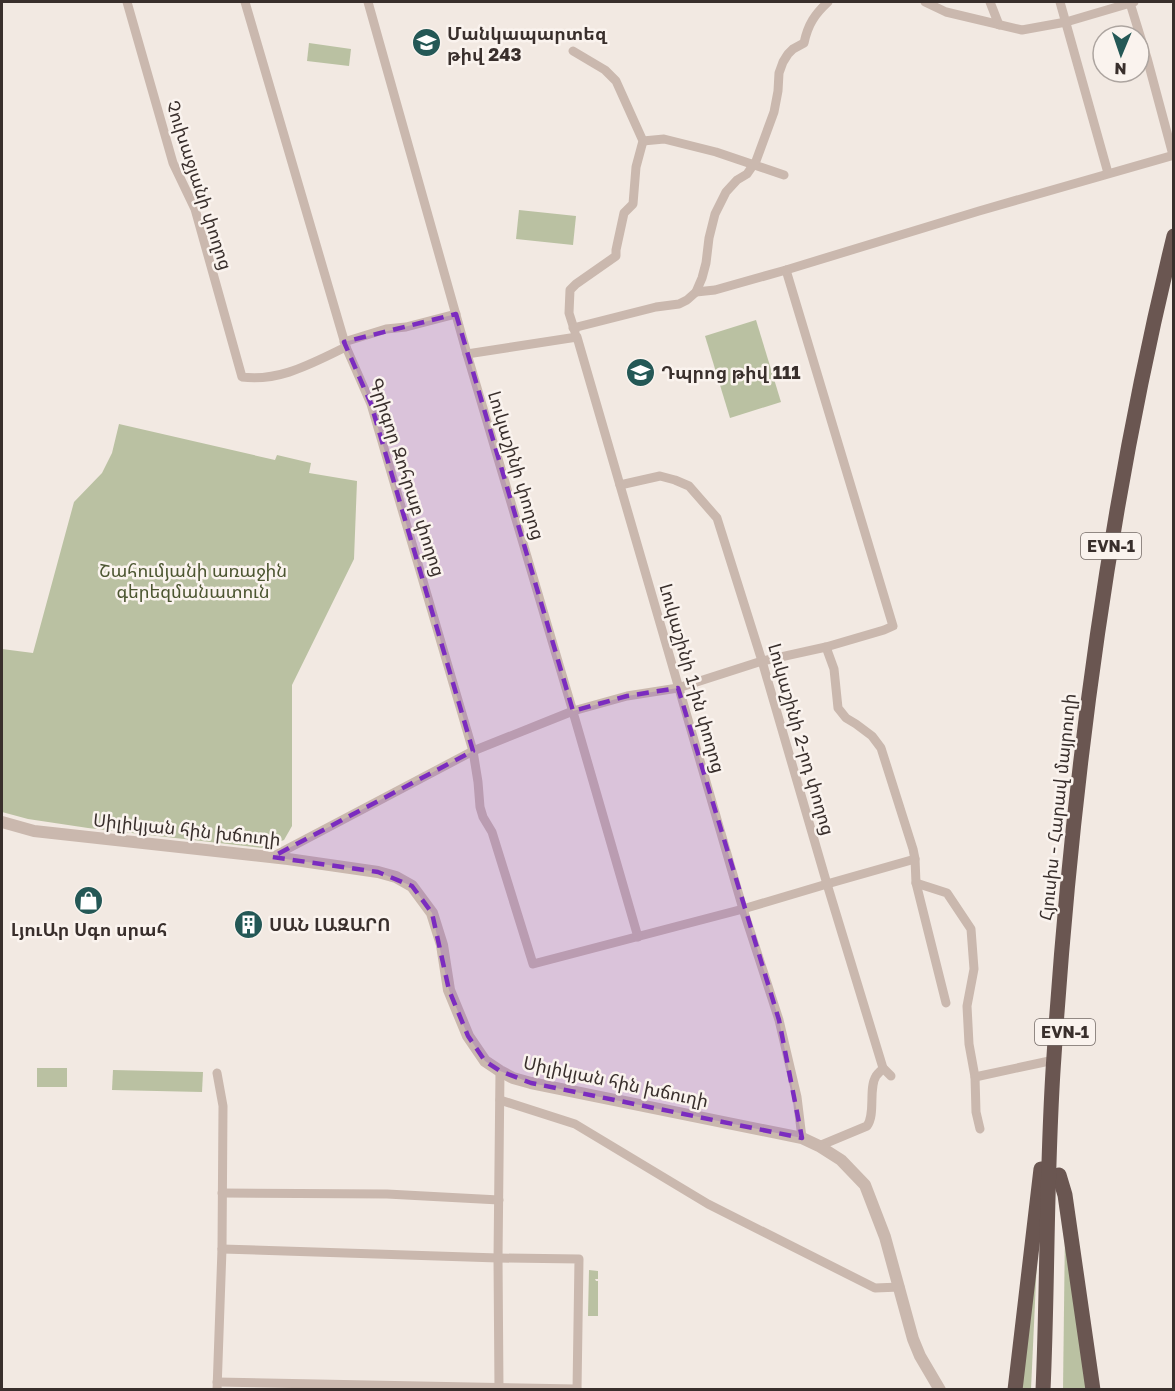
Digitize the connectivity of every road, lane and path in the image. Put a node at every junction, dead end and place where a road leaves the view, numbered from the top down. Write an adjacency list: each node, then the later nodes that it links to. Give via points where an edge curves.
1 (127, 2): 23 (street, Չուխաջյանի փողոց, via 172,163 195,209 242,377 258,379 295,371)
2 (245, 2): 23 (street, Գրիգոր Զոհրաբ փողոց)
3 (368, 2): 21 (street, Լուկաշինի փողոց)
4 (828, 2): 14 (street, via 815,14 804,43 783,62 774,112)
5 (925, 2): 10 (street, via 946,12)
6 (990, 2): 10 (street)
7 (1060, 2): 9 (street)
8 (1134, 2): 9 (street); 13 (street)
9 (1066, 22): 10 (street, via 1022,30); 15 (street)
10 (999, 25)
11 (573, 51): 12 (street, via 616,81)
12 (644, 141): 14 (street, via 664,139); 22 (street, Լուկաշինի 1-ին փողոց, via 636,167 633,204 624,213 616,256 570,290 569,313)
13 (1173, 155): 15 (street)
14 (754, 163): 16 (street); 20 (street, via 726,192 720,204)
15 (1108, 173): 18 (street)
16 (784, 175)
17 (1173, 236): 39 (highway, Հյուսիս - Հարավ մայրուղի / EVN-1, via 1122,483 1091,671 1070,848)
18 (786, 270): 20 (street); 26 (street, via 893,626)
19 (1173, 279): 50 (highway, Հյուսիս - Հարավ մայրուղի / EVN-1, via 1123,532 1091,746 1067,1001)
20 (696, 292): 22 (street, via 679,304 656,307)
21 (456, 314): 23 (street, Չուխաջյանի փողոց, via 386,329); 24 (street, Լուկաշինի փողոց)
22 (575, 332): 24 (street); 25 (street, Լուկաշինի 1-ին փողոց)
23 (345, 344): 30 (street, Գրիգոր Զոհրաբ փողոց, via 371,404)
24 (467, 354): 29 (street, Լուկաշինի փողոց)
25 (620, 485): 27 (street, Լուկաշինի 2-րդ փողոց, via 660,476 675,480 689,486 717,518); 28 (street, Լուկաշինի 1-ին փողոց)
26 (826, 647): 27 (street); 33 (street, via 834,669 838,708 881,748)
27 (762, 661): 28 (street); 35 (street, Լուկաշինի 2-րդ փողոց)
28 (678, 688): 29 (street, via 627,696); 36 (street, Լուկաշինի 1-ին փողոց)
29 (573, 711): 30 (street); 37 (street, Լուկաշինի փողոց)
30 (473, 751): 32 (street); 37 (street, Գրիգոր Զոհրաբ փողոց, via 480,807 492,832 533,964)
31 (2, 822): 32 (street, Սիլիկյան հին խճուղի, via 34,831)
32 (272, 857): 41 (street, Սիլիկյան հին խճուղի, via 378,872 412,886 432,913 449,990 468,1036 486,1061)
33 (915, 859): 34 (street); 35 (street)
34 (916, 883): 38 (street); 44 (street, via 947,893 971,929 974,969 967,1006)
35 (827, 884): 36 (street); 40 (street, Լուկաշինի 2-րդ փողոց)
36 (743, 909): 37 (street); 47 (street, Լուկաշինի 1-ին փողոց, via 779,1020 797,1096)
37 (638, 937)
38 (946, 1003)
39 (1053, 1060): 44 (street); 48 (highway, Հյուսիս - Հարավ մայրուղի / EVN-1)
40 (883, 1068): 43 (street, Լուկաշինի 2-րդ փողոց); 49 (street, via 875,1077 871,1121 867,1126)
41 (500, 1071): 45 (street); 47 (street, Սիլիկյան հին խճուղի, via 531,1083)
42 (217, 1073): 51 (street, via 224,1106)
43 (891, 1076)
44 (975, 1077): 46 (street, via 976,1112)
45 (500, 1100): 52 (street); 55 (street, via 574,1124 708,1204 875,1287)
46 (981, 1129)
47 (802, 1138): 49 (street, Սիլիկյան հին խճուղի)
48 (1050, 1144): 60 (highway, via 1041,1165); 61 (highway, Հյուսիս - Հարավ մայրուղի / EVN-1)
49 (819, 1146): 55 (street, Սիլիկյան հին խճուղի, via 841,1160 865,1185)
50 (1059, 1175): 62 (highway, Հյուսիս - Հարավ մայրուղի / EVN-1); 63 (highway)
51 (222, 1193): 52 (street, via 387,1194); 53 (street)
52 (499, 1200): 54 (street)
53 (222, 1250): 54 (street); 56 (street)
54 (498, 1258): 57 (street); 58 (street, via 579,1259)
55 (900, 1287): 59 (street, Սիլիկյան հին խճուղի, via 913,1339)
56 (217, 1386): 57 (street)
57 (499, 1388): 58 (street)
58 (577, 1389)
59 (940, 1389)
60 (1016, 1389)
61 (1043, 1389)
62 (1052, 1389)
63 (1093, 1389)

